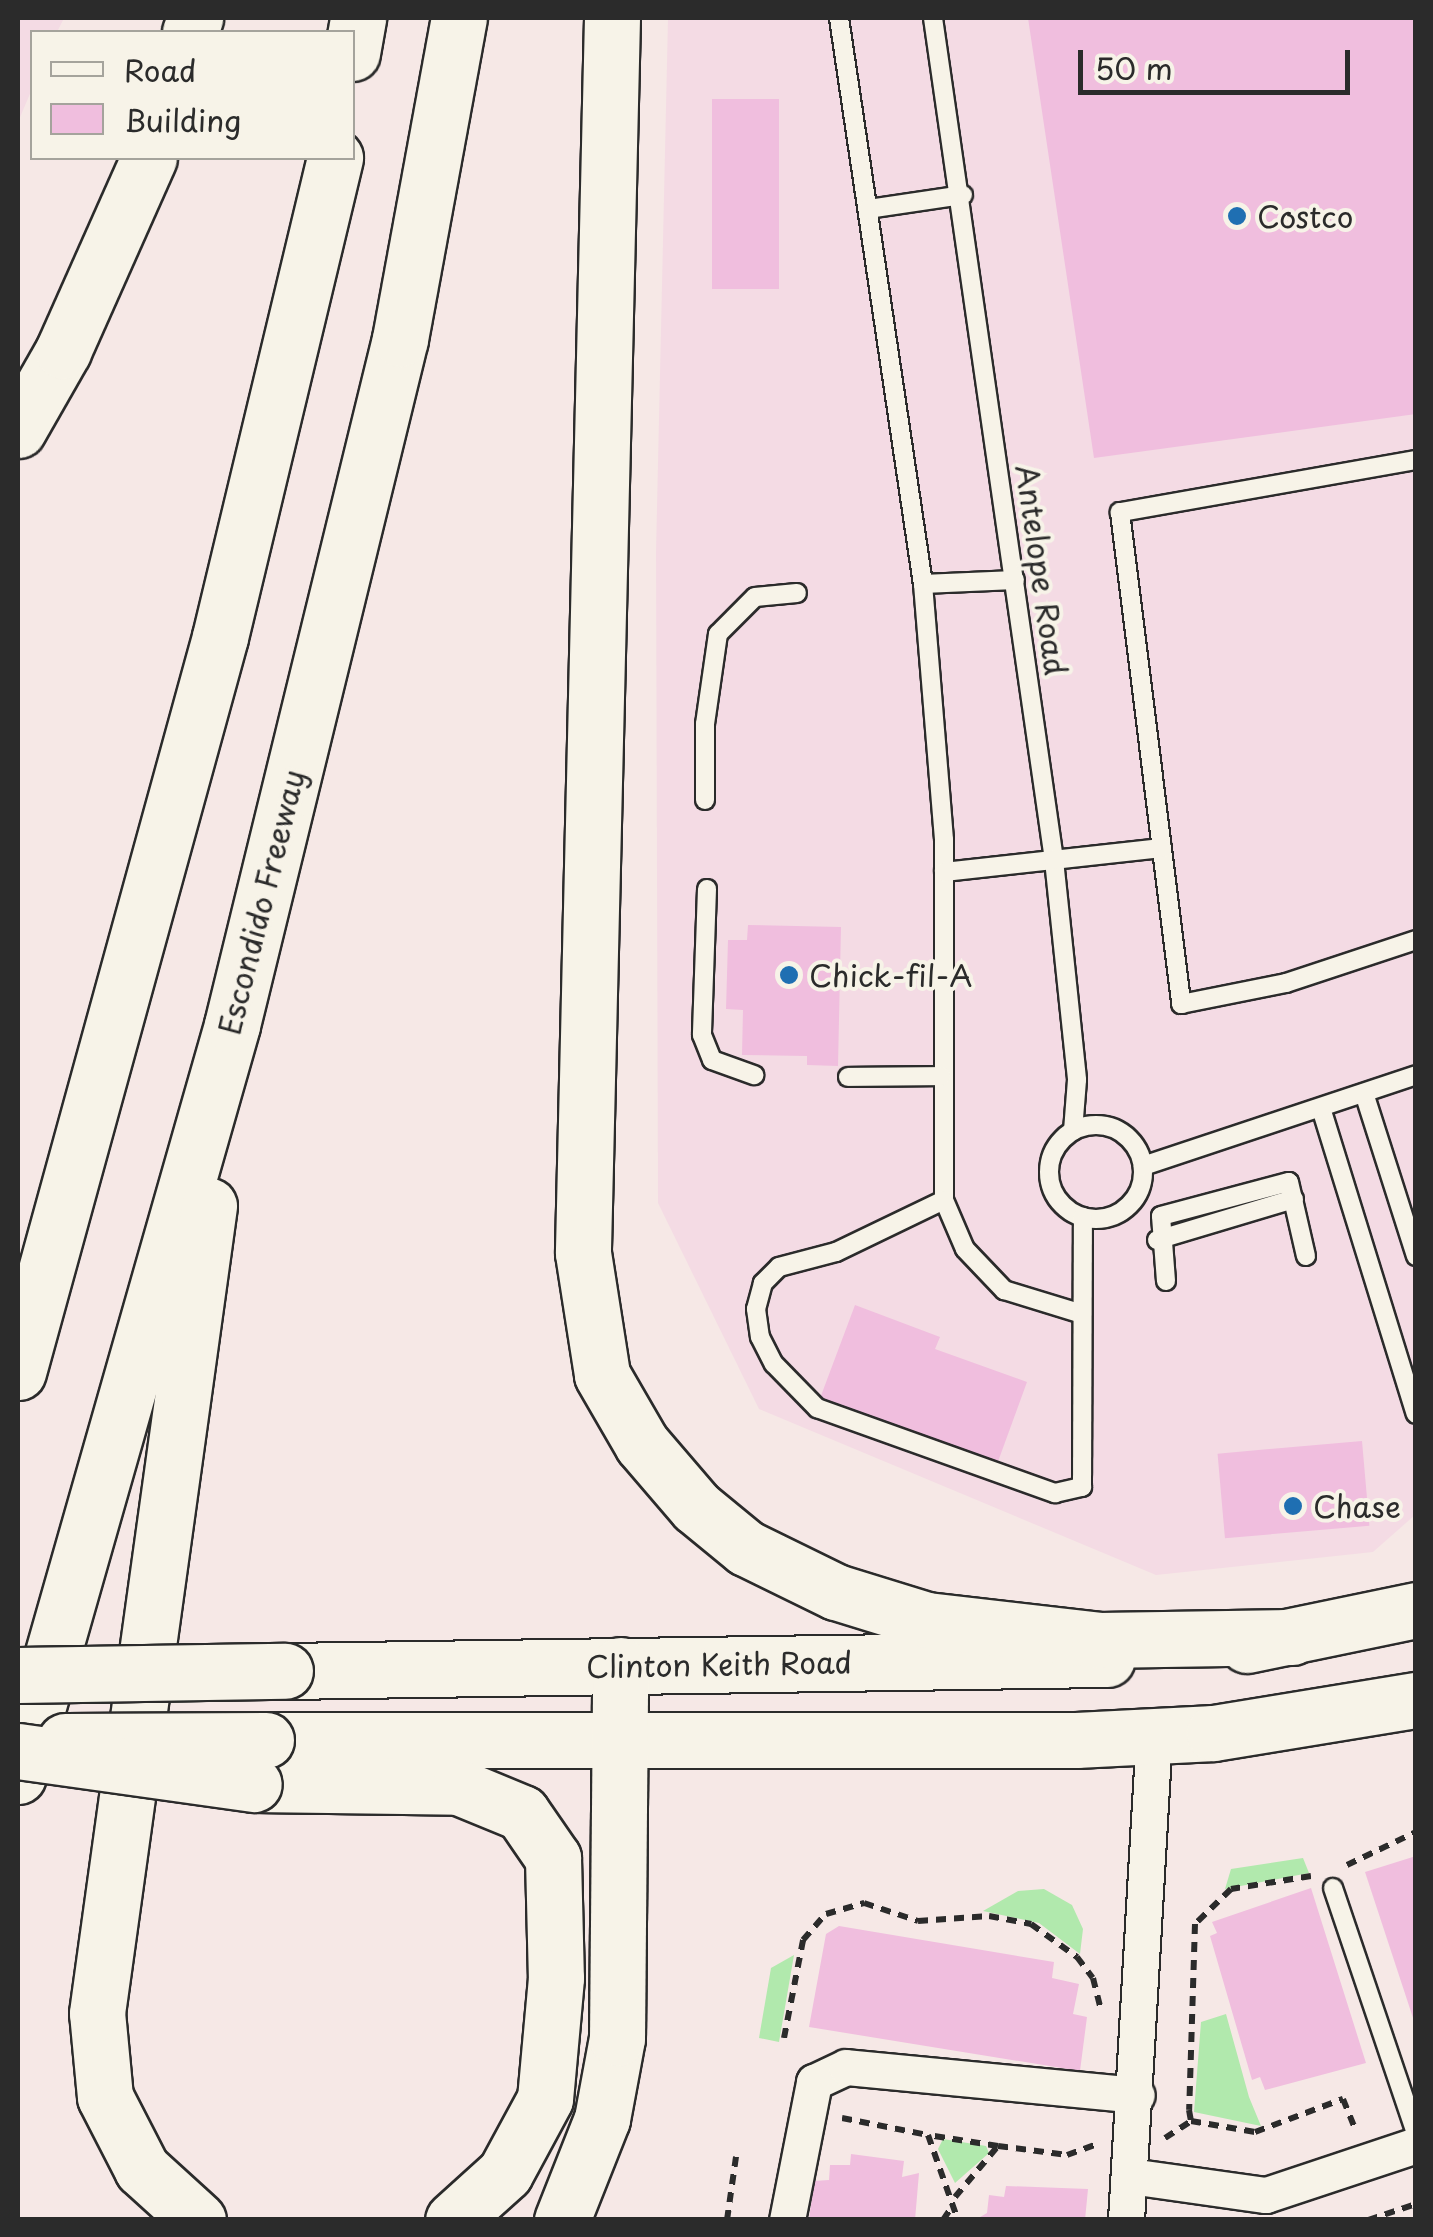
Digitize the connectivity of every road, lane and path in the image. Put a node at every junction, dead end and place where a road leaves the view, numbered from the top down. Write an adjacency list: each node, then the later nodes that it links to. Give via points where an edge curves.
1 (459, 18): 20 (main road, Escondido Freeway, via 400,339)
2 (612, 18): 38 (main road, via 583,1253 602,1375 642,1444 696,1507 746,1548 836,1592 928,1620 1099,1640)
3 (839, 18): 8 (lane)
4 (933, 18): 7 (lane, Antelope Road)
5 (148, 160): 9 (main road, via 63,351)
6 (335, 160): 35 (main road, via 220,637)
7 (963, 195): 8 (lane); 11 (lane, Antelope Road)
8 (868, 209): 12 (lane)
9 (18, 430)
10 (1416, 460): 15 (lane, via 1120,512)
11 (1015, 580): 12 (lane); 16 (lane, Antelope Road)
12 (922, 584): 17 (lane)
13 (797, 593): 14 (lane, via 755,597 718,634 704,724)
14 (705, 800)
15 (1162, 848): 16 (lane); 19 (lane, via 1181,1004 1286,983)
16 (1054, 860): 17 (lane); 27 (lane, Antelope Road, via 1077,1080)
17 (944, 872): 24 (lane)
18 (707, 889): 21 (lane, via 702,1034 712,1060)
19 (1416, 940)
20 (232, 1024): 47 (main road, Escondido Freeway); 66 (main road, via 97,2013 105,2097 142,2168)
21 (754, 1075)
22 (1416, 1075): 25 (lane)
23 (848, 1076): 24 (lane)
24 (941, 1076): 29 (lane)
25 (1364, 1093): 26 (lane); 32 (lane)
26 (1321, 1108): 28 (lane); 36 (lane)
27 (1072, 1131): 28 (lane, via 1117,1130); 30 (lane, via 1049,1170 1058,1199)
28 (1142, 1166): 30 (lane, via 1127,1208)
29 (944, 1200): 34 (lane, via 965,1248 1004,1290); 34 (lane, via 859,1243 780,1267 763,1283 756,1309 767,1350 818,1408 1055,1493 1082,1486)
30 (1083, 1217): 34 (lane)
31 (1306, 1256): 33 (lane, via 1289,1182 1162,1216 1158,1240)
32 (1416, 1256)
33 (1166, 1281)
34 (1078, 1312)
35 (18, 1372)
36 (1416, 1414)
37 (1416, 1610): 38 (main road, Clinton Keith Road)
38 (1292, 1637): 39 (main road, Clinton Keith Road, via 1123,1659)
39 (620, 1665): 40 (main road, Clinton Keith Road, bridge); 44 (main road)
40 (18, 1674)
41 (1416, 1700): 42 (main road, via 1298,1722)
42 (1154, 1736): 44 (main road); 52 (street)
43 (18, 1741): 46 (main road, bridge)
44 (621, 1743): 46 (main road); 68 (main road, via 617,2038 602,2119)
45 (18, 1751): 46 (main road, bridge)
46 (260, 1762): 67 (main road, via 459,1787 522,1813 553,1858 556,1978 546,2099 505,2173)
47 (18, 1776)
48 (1416, 1832): 54 (path, via 1380,1854 1288,1884 1231,1889 1196,1924)
49 (1333, 1888): 56 (lane)
50 (1101, 2018): 51 (path, via 1093,1978 1045,1931 989,1916 918,1921 864,1902 826,1914 803,1940)
51 (784, 2038)
52 (1137, 2096): 63 (street); 70 (street, via 846,2066 814,2082)
53 (826, 2116): 57 (path)
54 (1192, 2120): 55 (path, via 1255,2132 1343,2100); 58 (path)
55 (1356, 2132)
56 (1416, 2133)
57 (928, 2136): 60 (path); 64 (path)
58 (1165, 2138)
59 (1096, 2144): 60 (path, via 1067,2155)
60 (998, 2146): 64 (path)
61 (1416, 2146): 63 (street, via 1266,2195)
62 (736, 2157): 69 (path)
63 (1130, 2176): 73 (street)
64 (954, 2201): 71 (path); 72 (path)
65 (1414, 2206): 74 (path)
66 (198, 2220)
67 (452, 2220)
68 (562, 2220)
69 (727, 2220)
70 (787, 2220)
71 (944, 2220)
72 (958, 2220)
73 (1126, 2220)
74 (1368, 2220)

